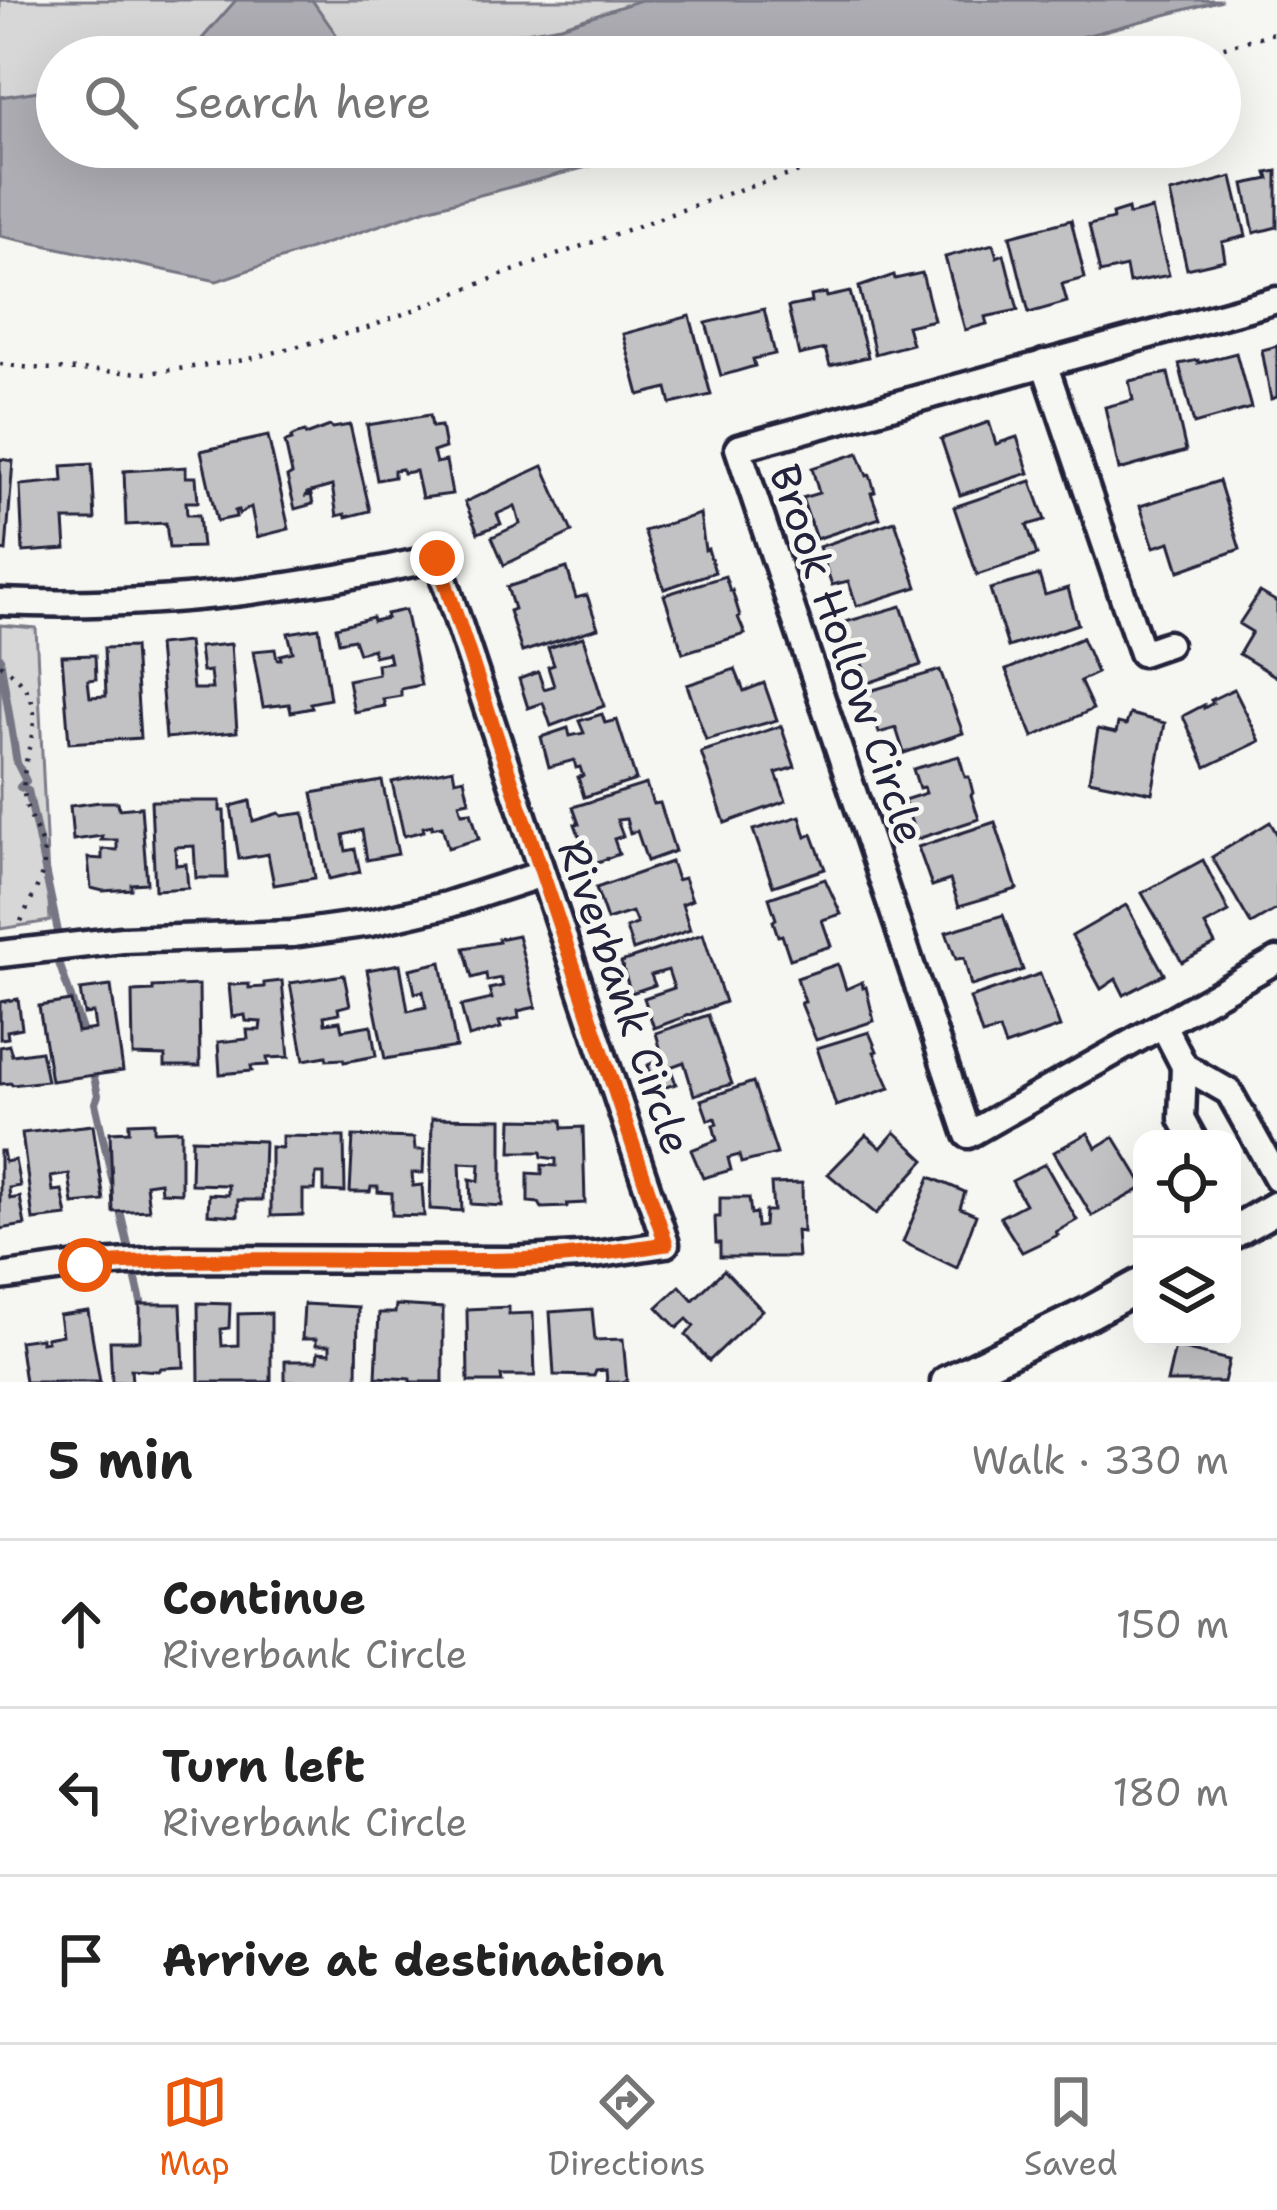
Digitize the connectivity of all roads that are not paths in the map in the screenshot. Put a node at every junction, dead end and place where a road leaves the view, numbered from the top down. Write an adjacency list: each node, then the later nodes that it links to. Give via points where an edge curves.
1 (1277, 300): 2 (street, Brook Hollow Circle)
2 (1044, 363): 4 (street, via 1142,653); 8 (street, Brook Hollow Circle, via 738,448 968,1135)
3 (0, 602): 5 (street, Riverbank Circle, via 209,596 437,558)
4 (1168, 644)
5 (542, 874): 6 (street, via 350,926); 13 (street, Riverbank Circle, via 666,1244 512,1260 174,1258)
6 (0, 954)
7 (1277, 960): 8 (street, Brook Hollow Circle)
8 (1162, 1025): 9 (street)
9 (1184, 1066): 10 (street); 11 (street, via 1229,1092)
10 (1188, 1130)
11 (1277, 1201): 12 (street)
12 (1241, 1220)
13 (0, 1277)
14 (1133, 1289): 15 (street)
15 (947, 1382)

